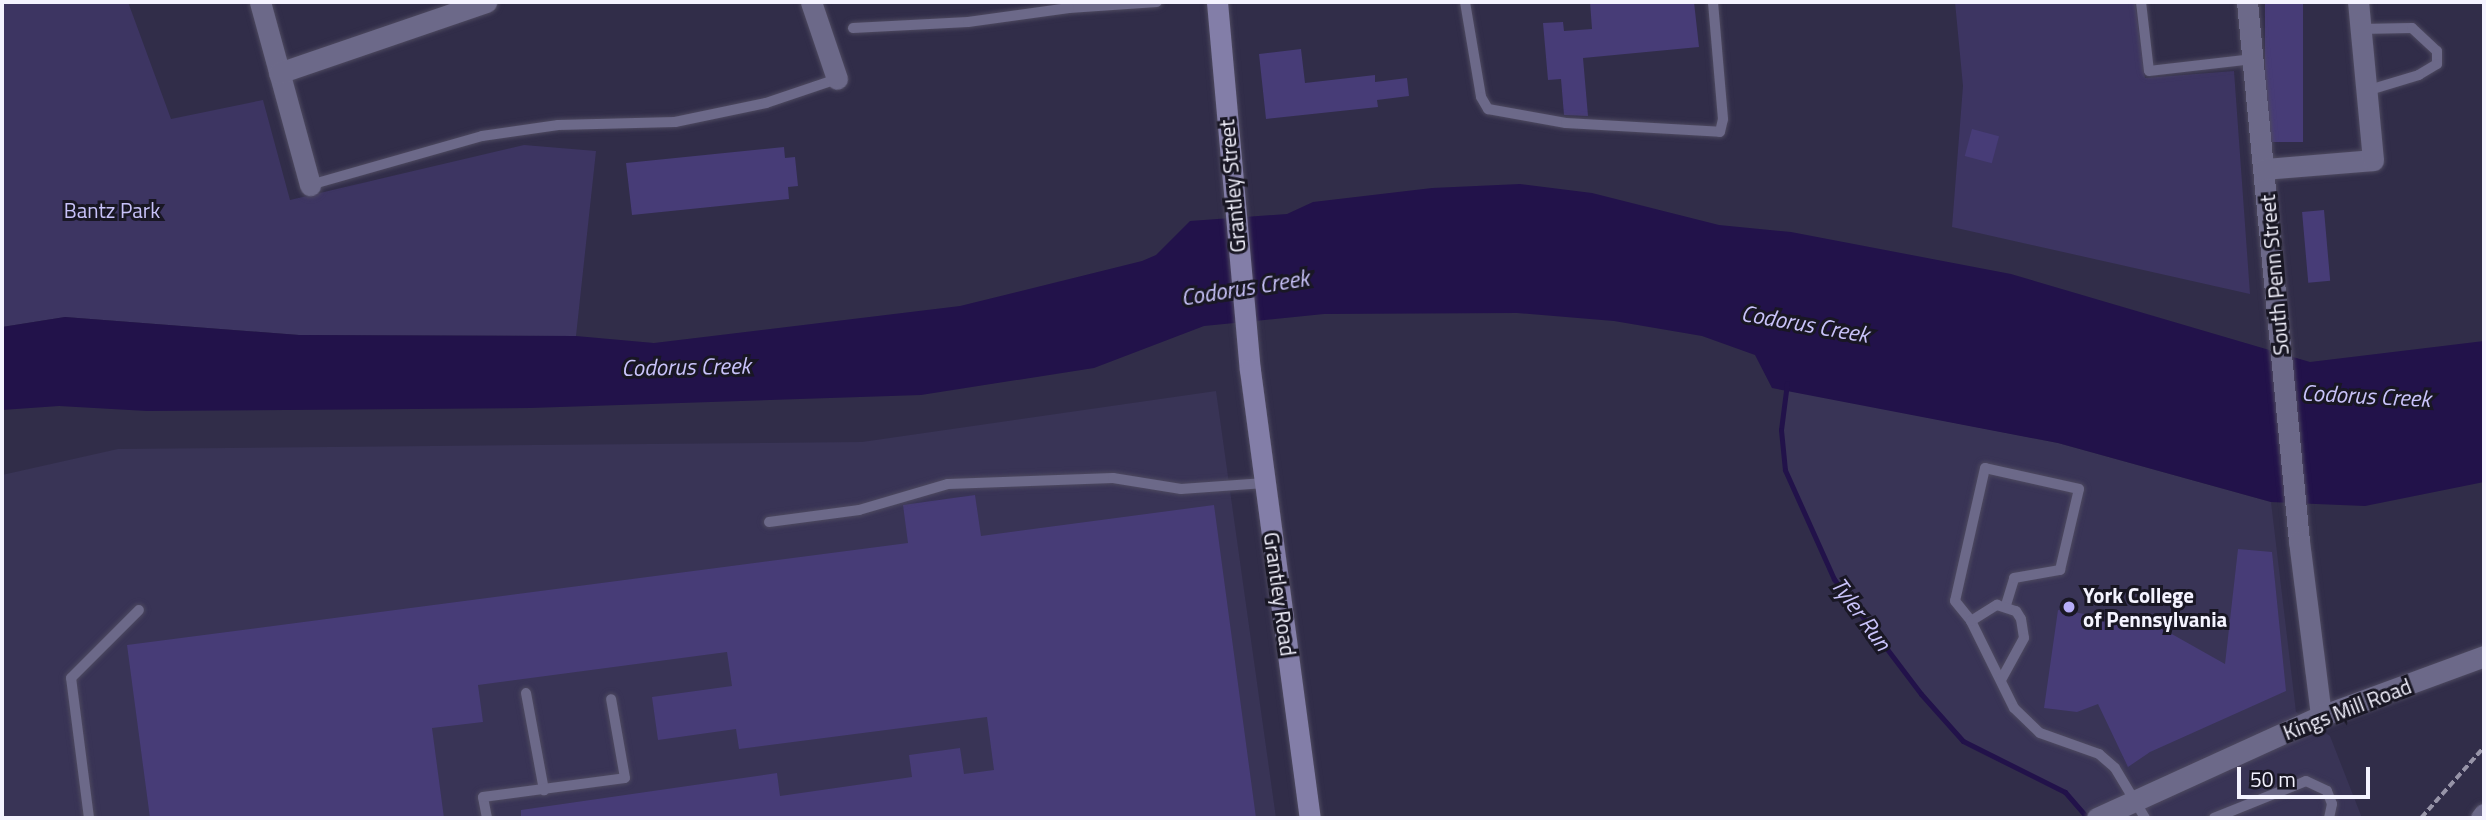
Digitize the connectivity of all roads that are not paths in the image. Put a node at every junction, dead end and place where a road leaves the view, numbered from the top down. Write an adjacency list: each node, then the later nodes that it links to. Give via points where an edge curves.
1 (260, 2): 15 (street)
2 (486, 2): 15 (street)
3 (811, 2): 16 (street)
4 (1157, 2): 11 (lane)
5 (1217, 2): 20 (street, Grantley Street)
6 (1465, 2): 7 (lane, via 1481,97 1488,109 1566,123 1720,132 1723,118)
7 (1713, 2)
8 (2141, 2): 14 (lane, via 2149,71)
9 (2247, 2): 14 (street, South Penn Street)
10 (2358, 2): 13 (street)
11 (1069, 5): 12 (lane, via 930,25)
12 (853, 28)
13 (2361, 30): 17 (street); 17 (lane, via 2412,28 2437,51 2437,64 2419,75)
14 (2253, 59): 18 (street, South Penn Street)
15 (279, 73): 19 (street)
16 (836, 79): 19 (lane, via 766,103 675,122 558,125 481,136)
17 (2367, 91): 18 (street, via 2373,160)
18 (2263, 170): 30 (street, South Penn Street)
19 (310, 185)
20 (1250, 370): 21 (street, Grantley Road)
21 (1265, 483): 22 (lane, via 1181,489 1113,478 948,484 859,510); 37 (street, Grantley Road)
22 (769, 522)
23 (2006, 605): 25 (lane); 25 (lane, via 2014,578 2060,570 2079,489 1985,468 1955,601); 27 (lane, via 2021,619 2024,638)
24 (139, 610): 35 (lane, via 72,678)
25 (1971, 621): 27 (lane)
26 (2484, 656): 30 (street, Kings Mill Road)
27 (2001, 680): 32 (lane, via 2014,708 2027,722 2040,733 2099,754 2115,768)
28 (526, 693): 31 (lane)
29 (611, 699): 31 (lane, via 625,778)
30 (2321, 716): 32 (street, Kings Mill Road)
31 (544, 790): 36 (lane, via 483,797)
32 (2140, 809): 33 (street, Kings Mill Road)
33 (2106, 814)
34 (2484, 814): 40 (street)
35 (89, 818)
36 (487, 818)
37 (1310, 818)
38 (2214, 818): 39 (lane, via 2306,781 2327,791 2332,804)
39 (2329, 818)
40 (2481, 818)

